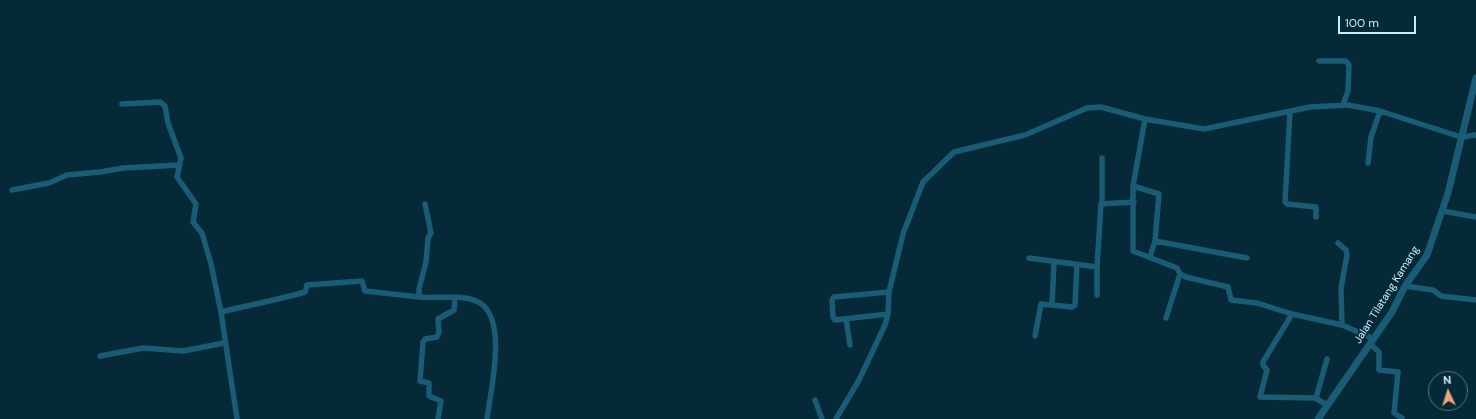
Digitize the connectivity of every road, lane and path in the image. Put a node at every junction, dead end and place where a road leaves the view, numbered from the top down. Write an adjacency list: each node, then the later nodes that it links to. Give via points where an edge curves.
1 (1320, 61): 4 (street, via 1346,61 1349,65 1348,91)
2 (1476, 78): 9 (street, Jalan Tilatang Kamang)
3 (122, 104): 12 (street, via 164,103 168,123 181,158)
4 (1342, 105): 5 (street); 6 (street, via 1310,107)
5 (1380, 111): 9 (street); 11 (street, via 1371,137)
6 (1290, 112): 7 (street, via 1204,129); 19 (street, via 1285,202 1316,207)
7 (1145, 119): 13 (street); 31 (street, via 1092,107 1025,135 954,152 921,185 903,234)
8 (1476, 135): 9 (street)
9 (1461, 137): 18 (street, Jalan Tilatang Kamang)
10 (1102, 158): 16 (street)
11 (1368, 163)
12 (180, 165): 14 (street, via 123,168 67,175 49,183); 37 (street, via 177,177 197,207 193,222 202,233)
13 (1133, 186): 15 (street); 21 (street, via 1159,194)
14 (12, 190)
15 (1134, 202): 16 (street); 24 (street, via 1132,249)
16 (1102, 203): 28 (street)
17 (425, 204): 33 (street, via 431,233 428,238)
18 (1443, 211): 20 (street); 30 (street, Jalan Tilatang Kamang, via 1427,255)
19 (1316, 217)
20 (1476, 217)
21 (1155, 241): 24 (street); 25 (street)
22 (1338, 243): 42 (street, via 1346,250 1347,255 1341,288)
23 (1029, 258): 26 (street)
24 (1150, 258): 29 (street, via 1179,269)
25 (1247, 258)
26 (1054, 262): 27 (street); 36 (street)
27 (1077, 264): 28 (street); 36 (street, via 1075,305)
28 (1097, 267): 32 (street)
29 (1180, 274): 39 (street, via 1228,287 1231,300 1257,303); 40 (street)
30 (1405, 286): 35 (street, via 1433,290 1441,296); 44 (street, Jalan Tilatang Kamang)
31 (889, 292): 38 (street); 41 (street, via 834,297 833,317 835,320)
32 (1097, 295)
33 (419, 297): 34 (street); 37 (street, via 365,291 362,281 307,285 305,292 276,301)
34 (455, 298): 54 (street, via 454,310 438,319 437,337 425,339 423,342 420,381 429,383 429,396 441,401); 55 (street, via 463,297 481,303 488,312 496,332)
35 (1476, 300)
36 (1052, 305): 43 (street, via 1043,303 1039,306)
37 (221, 312): 45 (street)
38 (888, 314): 41 (street); 57 (street, via 859,380)
39 (1292, 314): 42 (street); 49 (street, via 1264,362 1267,370 1260,397)
40 (1166, 318)
41 (846, 319): 46 (street)
42 (1342, 325): 44 (street)
43 (1035, 336)
44 (1372, 342): 51 (street, Jalan Tilatang Kamang); 52 (street, via 1379,352 1379,370 1398,372 1394,413)
45 (224, 344): 47 (street, via 182,351 143,348); 53 (street)
46 (850, 345)
47 (100, 356)
48 (1327, 359): 49 (street)
49 (1316, 398): 51 (street)
50 (815, 400): 56 (street)
51 (1327, 405): 58 (street, Jalan Tilatang Kamang)
52 (1402, 418)
53 (237, 419)
54 (438, 419)
55 (487, 419)
56 (822, 419)
57 (836, 419)
58 (1318, 419)

